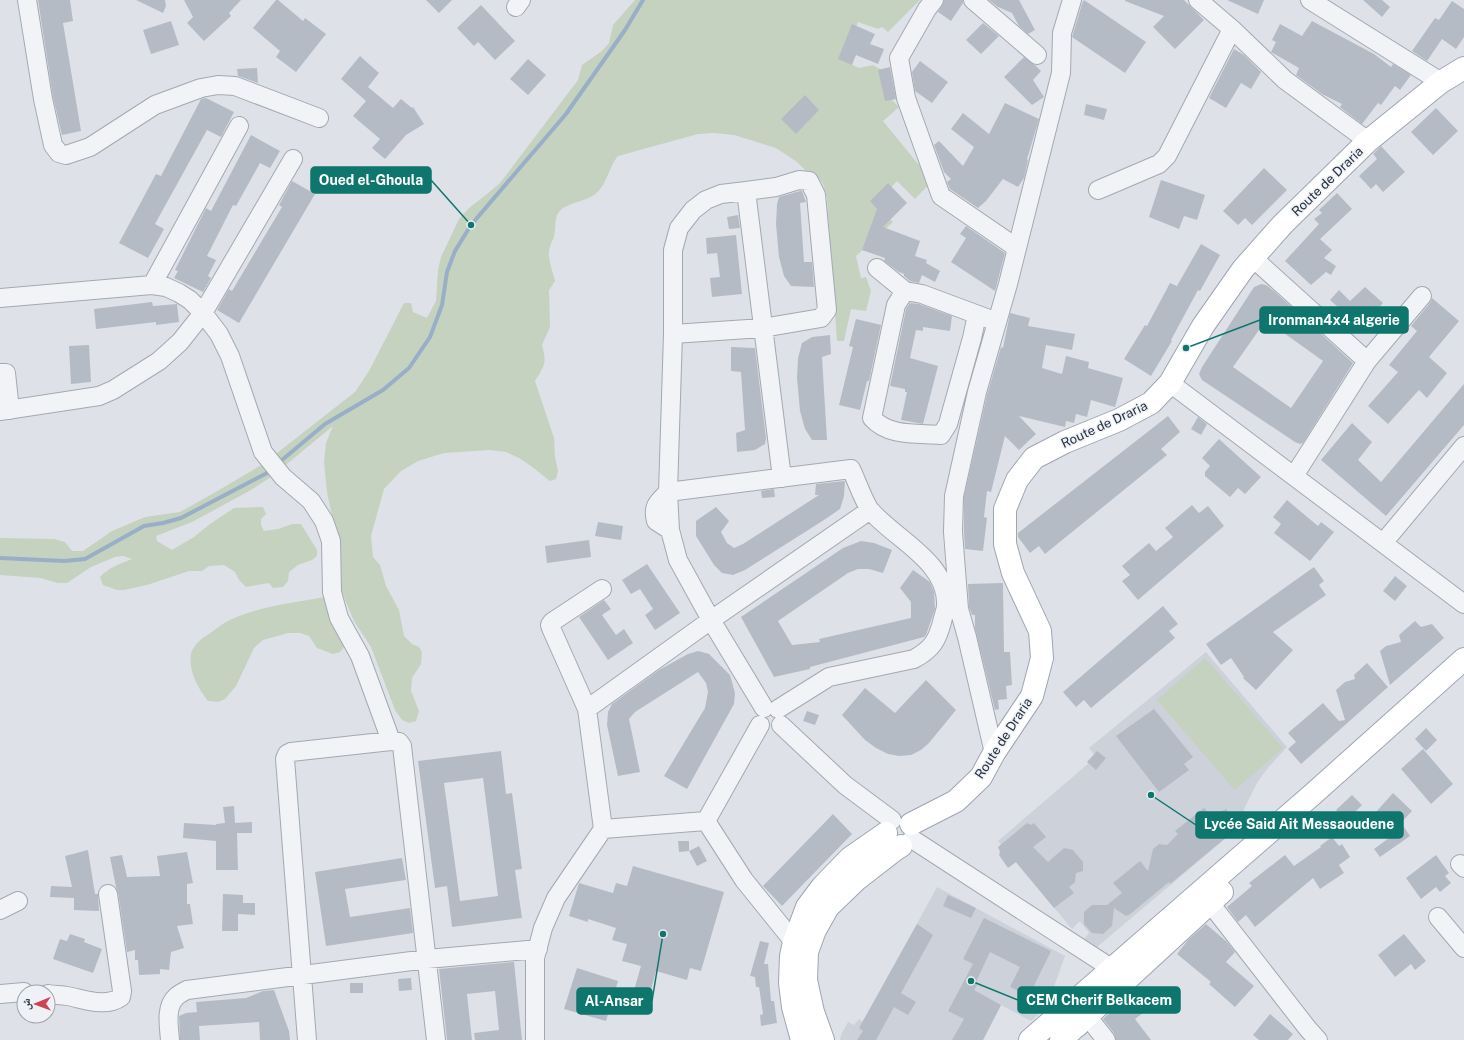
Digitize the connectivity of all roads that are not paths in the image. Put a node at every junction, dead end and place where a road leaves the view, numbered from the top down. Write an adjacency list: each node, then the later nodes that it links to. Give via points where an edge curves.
1 (27, 0): 11 (street, via 46,114 53,145 59,153 66,155 90,147 155,105 201,88 218,85 235,86)
2 (934, 0): 17 (street, via 899,58 906,98 941,196)
3 (973, 0): 8 (street)
4 (1072, 0): 17 (street, via 1062,33 1061,73)
5 (1198, 0): 7 (street)
6 (1310, 0): 10 (street)
7 (1232, 29): 13 (street, via 1285,80); 15 (street, via 1167,156 1159,164)
8 (1037, 55)
9 (1464, 68): 10 (main road, Route de Draria)
10 (1440, 82): 13 (main road, Route de Draria)
11 (319, 118)
12 (239, 126): 20 (street)
13 (1368, 141): 18 (main road, Route de Draria, via 1283,224)
14 (293, 159): 24 (street)
15 (1098, 190)
16 (746, 191): 27 (street); 27 (street, via 809,180 816,195 827,310 821,318); 28 (street, via 721,194 706,200 693,210 680,228 673,250)
17 (1017, 248): 26 (street)
18 (1253, 258): 29 (street); 31 (main road, Route de Draria, via 1203,326)
19 (877, 268): 21 (street)
20 (152, 285): 23 (street); 24 (street, via 179,292)
21 (905, 291): 25 (street, via 922,294); 25 (street, via 896,305 872,418 878,425 892,432 941,435 948,424)
22 (1422, 296): 29 (street)
23 (0, 298)
24 (203, 313): 32 (street, via 180,342 159,361 112,390 85,399); 46 (street, via 219,334 230,356 264,452 283,477 311,501 324,521 331,541 332,592 339,618 360,656)
25 (977, 315): 26 (street)
26 (997, 321): 47 (street, via 977,392 954,496 953,532 959,609)
27 (763, 328): 28 (street); 35 (street)
28 (673, 334): 36 (street)
29 (1367, 361): 34 (street)
30 (0, 373): 32 (street, via 6,373)
31 (1170, 383): 34 (street); 47 (main road, Route de Draria, via 1151,403 1034,458 1017,480 1005,509 1005,544 1013,573 1040,631 1042,658 1032,696)
32 (5, 411)
33 (1464, 446): 38 (street)
34 (1294, 476): 38 (street)
35 (782, 478): 36 (street); 37 (street, via 851,470)
36 (668, 492): 41 (street, via 670,530 678,560)
37 (870, 510): 41 (street); 45 (street, via 918,552 941,581 946,607 936,642 914,659 830,677)
38 (1383, 543): 40 (street)
39 (602, 589): 44 (street, via 550,625)
40 (1464, 604)
41 (711, 620): 44 (street); 45 (street)
42 (1464, 659): 60 (main road, via 1313,794)
43 (1464, 678): 53 (main road)
44 (587, 708): 49 (street)
45 (774, 714): 48 (street, via 761,710 758,717 760,725); 50 (street, via 845,785)
46 (391, 741): 59 (street, via 399,742 402,746); 61 (street, via 291,752 285,759)
47 (994, 753): 50 (main road, Route de Draria, via 981,777 956,802)
48 (706, 821): 49 (street); 56 (street, via 744,880)
49 (603, 829): 58 (street, via 556,898 543,928)
50 (900, 832): 56 (main road, via 850,858 822,887 807,907); 60 (street); 71 (main road, via 896,849 856,880 828,907 815,930 807,952 806,980)
51 (108, 894): 64 (street, via 121,997 98,1003)
52 (18, 901): 54 (street)
53 (1210, 903): 65 (main road); 76 (street)
54 (0, 910)
55 (1438, 917): 57 (street)
56 (794, 942): 70 (main road, via 790,983 793,1007)
57 (1464, 948)
58 (538, 949): 59 (street); 69 (street, via 535,958)
59 (427, 959): 61 (street); 68 (street)
60 (1111, 968): 72 (main road)
61 (302, 974): 66 (street, via 187,990 175,998 170,1008); 67 (street)
62 (16, 993): 63 (street)
63 (0, 994)
64 (56, 995)
65 (1087, 1016): 73 (main road); 74 (street); 75 (street)
66 (170, 1040)
67 (307, 1040)
68 (436, 1040)
69 (534, 1040)
70 (802, 1040)
71 (823, 1040)
72 (1030, 1040)
73 (1061, 1040)
74 (1068, 1040)
75 (1106, 1040)
76 (1318, 1040)

